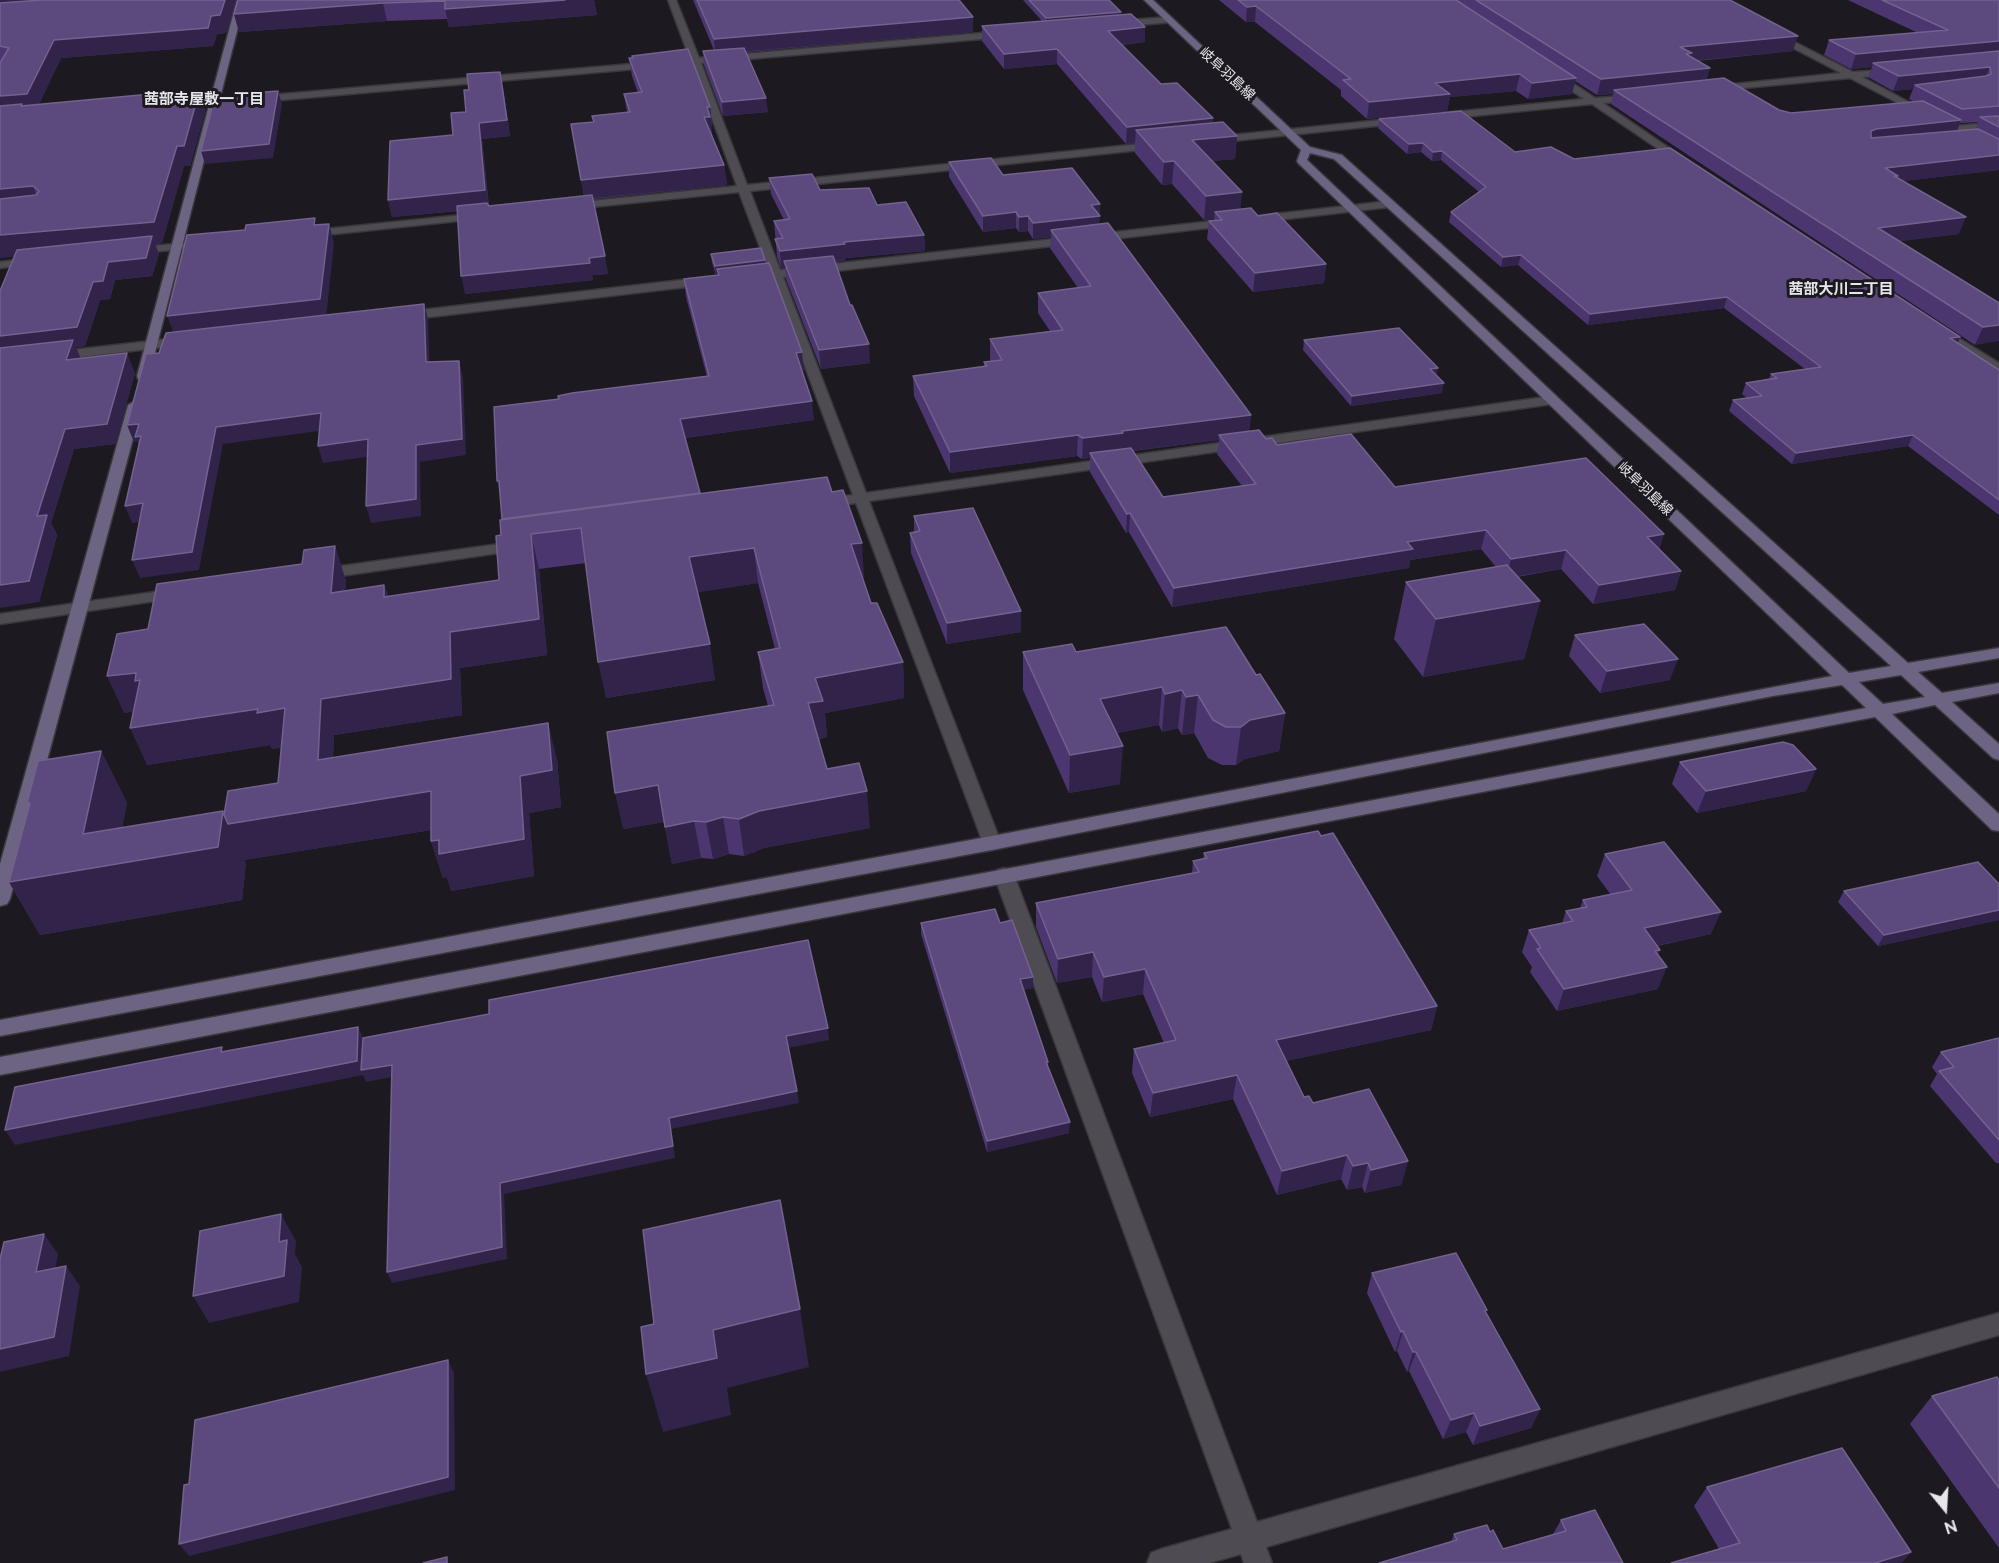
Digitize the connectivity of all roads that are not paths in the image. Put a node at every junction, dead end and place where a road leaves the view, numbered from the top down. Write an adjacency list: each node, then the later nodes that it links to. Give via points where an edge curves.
1 (241, 0): 17 (street)
2 (672, 0): 8 (street)
3 (1148, 0): 4 (street, 岐阜羽島線)
4 (1168, 20): 5 (street); 23 (street, 岐阜羽島線)
5 (1109, 25)
6 (1769, 32): 11 (street)
7 (1015, 33): 8 (street)
8 (695, 61): 17 (street); 29 (street)
9 (1908, 69): 11 (street)
10 (1545, 70): 16 (street)
11 (1851, 75): 12 (street); 15 (street)
12 (1699, 90)
13 (1913, 93): 15 (street)
14 (1652, 95): 16 (street)
15 (1891, 96): 22 (street)
16 (1593, 101): 19 (street); 28 (street)
17 (214, 103): 18 (street); 36 (street)
18 (166, 107)
19 (1429, 118)
20 (1417, 119): 23 (street)
21 (1999, 124): 22 (street)
22 (1946, 125): 24 (street)
23 (1288, 132): 25 (street); 27 (street, 岐阜羽島線)
24 (1974, 139)
25 (1205, 141)
26 (1170, 144): 29 (street)
27 (1306, 149): 30 (street, 岐阜羽島線, via 1338,157); 32 (street, 岐阜羽島線, via 1302,160)
28 (1692, 167)
29 (745, 189): 31 (street); 40 (street)
30 (1390, 204): 32 (street); 58 (street, 岐阜羽島線)
31 (556, 208)
32 (1352, 208): 40 (street); 49 (street, 岐阜羽島線)
33 (496, 214): 34 (street)
34 (295, 235)
35 (212, 243): 36 (street)
36 (177, 247): 37 (street); 46 (street)
37 (118, 253)
38 (47, 260): 39 (street)
39 (0, 265)
40 (775, 274): 41 (street); 50 (street)
41 (740, 278)
42 (716, 280): 43 (street)
43 (387, 318)
44 (1930, 324): 48 (street)
45 (198, 340): 46 (street)
46 (151, 345): 47 (street); 55 (street)
47 (46, 357)
48 (1999, 369)
49 (1552, 400): 50 (street); 59 (street, 岐阜羽島線)
50 (861, 498): 51 (street); 65 (street)
51 (813, 505)
52 (542, 543): 53 (street)
53 (305, 576)
54 (187, 593): 55 (street)
55 (80, 608): 56 (street); 67 (street)
56 (0, 619)
57 (1999, 652): 58 (street)
58 (1904, 670): 59 (street); 61 (street, 岐阜羽島線)
59 (1844, 680): 62 (street, 岐阜羽島線); 65 (street)
60 (1999, 688): 61 (street)
61 (1937, 700): 62 (street); 63 (street, 岐阜羽島線)
62 (1877, 711): 64 (street, 岐阜羽島線); 66 (street)
63 (1999, 754)
64 (1999, 825)
65 (992, 843): 68 (street)
66 (1004, 875): 69 (street); 71 (street)
67 (0, 899)
68 (0, 1028)
69 (0, 1066)
70 (1999, 1324): 71 (street)
71 (1254, 1551): 72 (street)
72 (1161, 1563)

